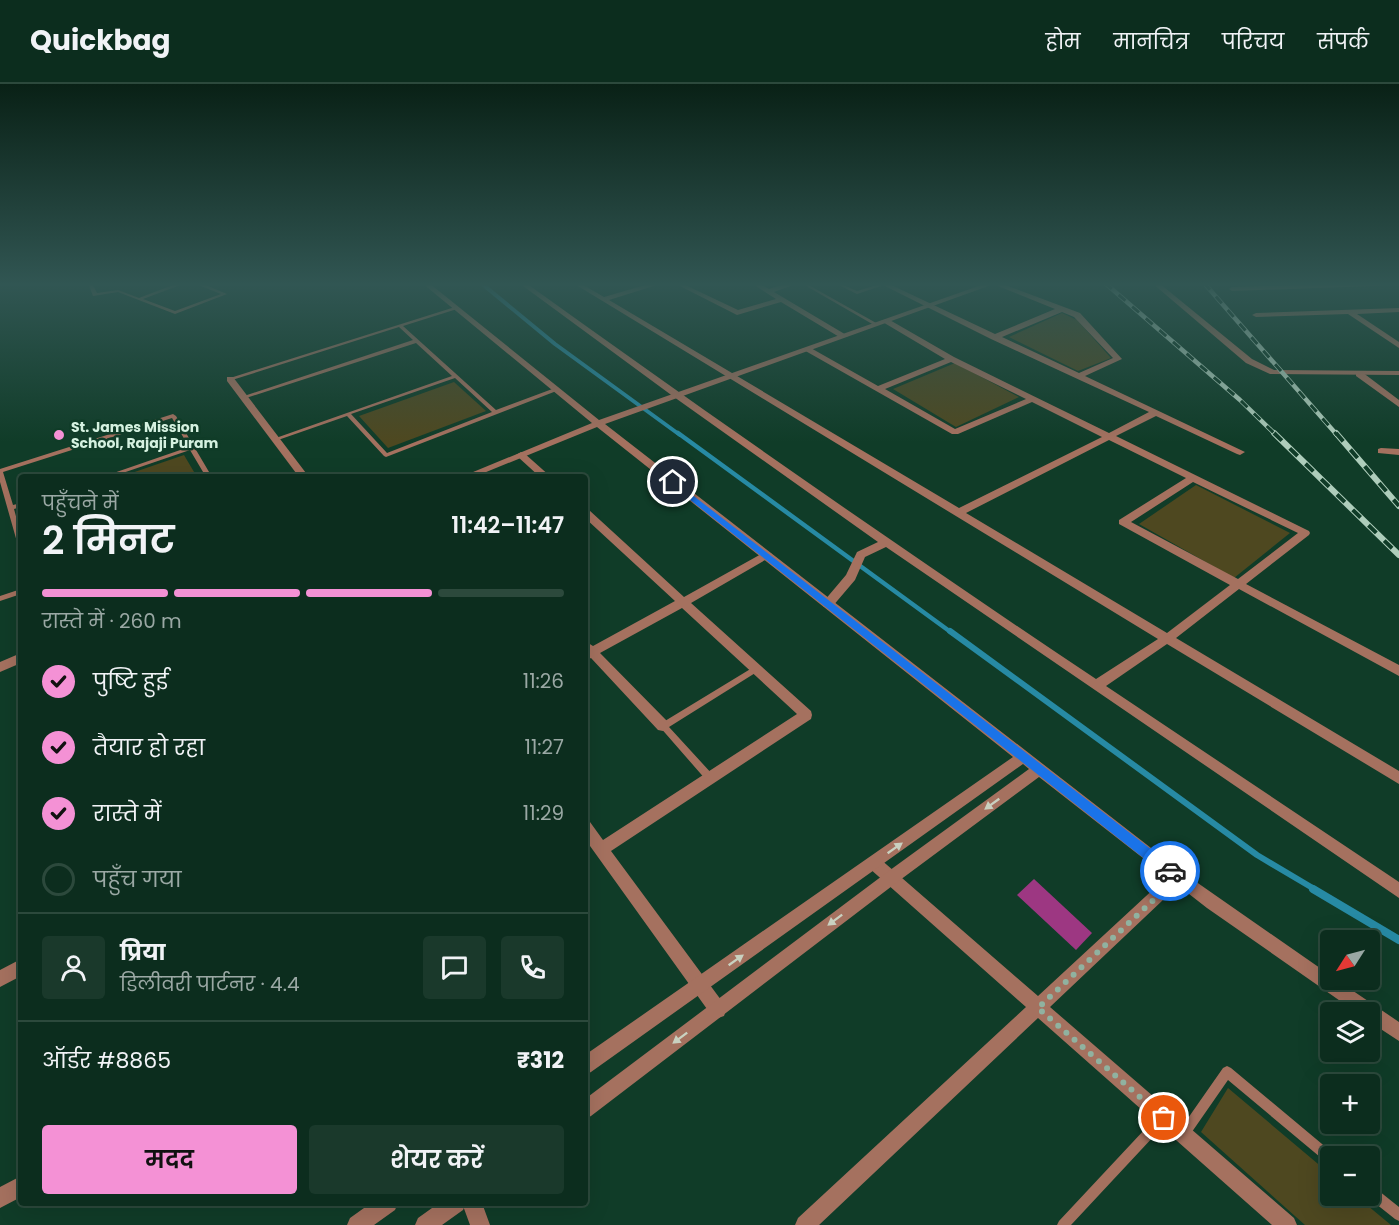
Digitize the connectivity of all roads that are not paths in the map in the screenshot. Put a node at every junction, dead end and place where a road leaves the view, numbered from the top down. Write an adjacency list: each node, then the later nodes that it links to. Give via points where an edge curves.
1 (364, 336): 21 (lane)
2 (411, 336): 12 (lane)
3 (491, 336): 22 (street)
4 (596, 336): 24 (street)
5 (665, 336): 19 (street)
6 (843, 336): 14 (street)
7 (909, 336): 15 (street)
8 (1096, 336): 20 (street, via 1118,360)
9 (1219, 336): 17 (street, via 1265,369 1284,374)
10 (1385, 336): 13 (street)
11 (994, 337): 20 (street)
12 (416, 341): 18 (lane); 25 (lane)
13 (1399, 346)
14 (806, 349): 19 (street); 23 (street)
15 (951, 358): 23 (street); 26 (street)
16 (1399, 373): 17 (street)
17 (1359, 374): 27 (street)
18 (456, 376): 28 (lane); 30 (lane)
19 (732, 376): 24 (street); 48 (street)
20 (1078, 376): 29 (street)
21 (230, 379): 25 (street)
22 (557, 389): 28 (lane); 31 (street)
23 (878, 389): 26 (street, via 955,432)
24 (677, 395): 31 (street); 51 (street)
25 (244, 397): 33 (street)
26 (1033, 399): 32 (street)
27 (1399, 404)
28 (496, 413): 30 (lane, via 386,455)
29 (1155, 413): 32 (street); 36 (street)
30 (348, 414): 33 (lane)
31 (598, 423): 38 (street); 52 (street)
32 (1109, 436): 45 (street); 48 (street)
33 (276, 440): 42 (street)
34 (192, 448): 39 (lane, via 173,416); 40 (lane); 41 (lane)
35 (1381, 451): 37 (street)
36 (1240, 452)
37 (1399, 452)
38 (521, 455): 43 (street); 44 (street)
39 (0, 471): 47 (lane)
40 (114, 474)
41 (206, 474)
42 (302, 474)
43 (474, 474)
44 (543, 474)
45 (1193, 478): 53 (street, via 1305,533); 53 (street, via 1123,522)
46 (18, 506): 47 (lane)
47 (10, 508): 50 (lane)
48 (960, 512): 58 (street)
49 (588, 515): 56 (street)
50 (18, 536)
51 (886, 542): 57 (street, via 861,555 851,577); 65 (street)
52 (767, 556): 56 (street); 57 (street)
53 (1239, 584): 58 (street); 64 (street)
54 (18, 592): 55 (lane)
55 (0, 599)
56 (685, 601): 59 (street); 63 (street)
57 (828, 604): 67 (street)
58 (1168, 638): 65 (street); 70 (street)
59 (588, 650)
60 (588, 652): 66 (street)
61 (18, 659): 62 (street)
62 (0, 667)
63 (757, 669): 66 (lane); 69 (street, via 806,715)
64 (1399, 671)
65 (1096, 686): 76 (street)
66 (663, 726): 69 (lane)
67 (1023, 757): 68 (street); 73 (street, one-way to 67)
68 (1039, 770): 74 (street); 75 (street, one-way to 75)
69 (710, 778): 72 (street)
70 (1399, 778)
71 (588, 831): 72 (street)
72 (601, 849): 79 (street)
73 (874, 863): 75 (street); 79 (street, one-way to 73)
74 (1178, 877): 80 (street); 82 (street)
75 (891, 878): 80 (street); 81 (street, one-way to 81)
76 (1399, 891)
77 (18, 969): 78 (street)
78 (0, 978)
79 (700, 985): 81 (street); 83 (street)
80 (1038, 1008): 85 (street); 98 (street)
81 (718, 1010): 84 (street, one-way to 84)
82 (1399, 1032)
83 (588, 1064)
84 (588, 1108)
85 (1164, 1118): 86 (street); 99 (lane)
86 (1184, 1135): 87 (lane, via 1227,1072); 100 (street)
87 (1320, 1150)
88 (18, 1188): 89 (street)
89 (0, 1198)
90 (1380, 1199): 94 (lane)
91 (384, 1206): 95 (street)
92 (452, 1206): 96 (street)
93 (473, 1206): 97 (street)
94 (1399, 1215)
95 (357, 1225)
96 (426, 1225)
97 (480, 1225)
98 (805, 1225)
99 (1063, 1225)
100 (1287, 1225)

